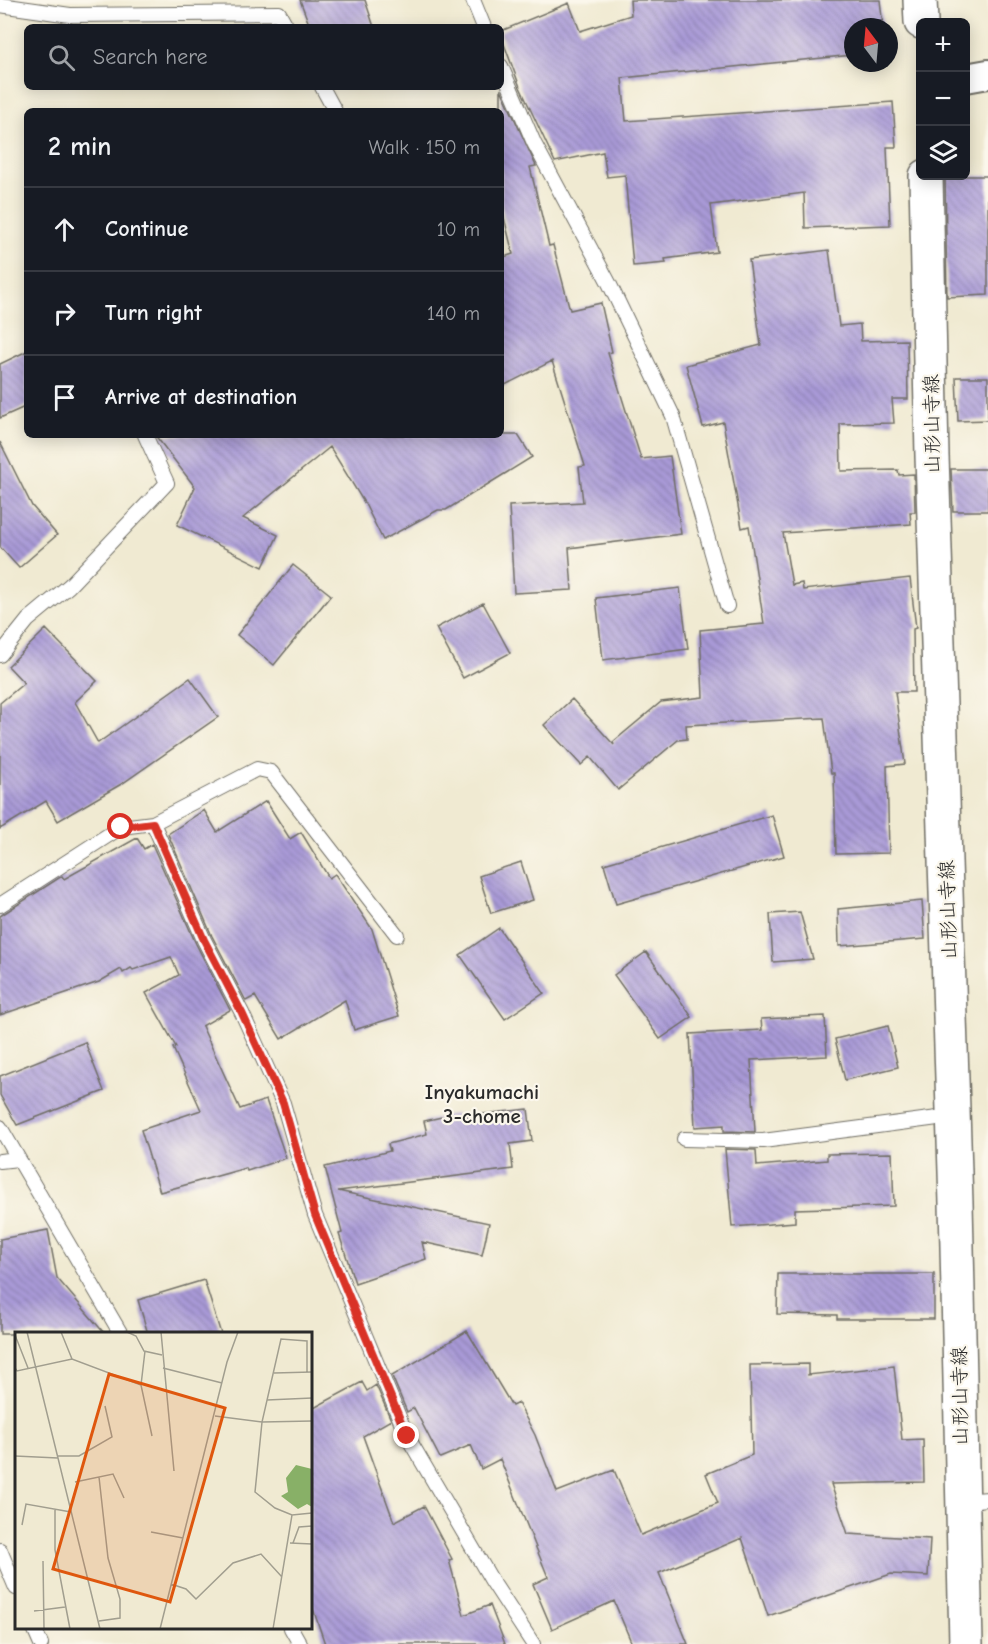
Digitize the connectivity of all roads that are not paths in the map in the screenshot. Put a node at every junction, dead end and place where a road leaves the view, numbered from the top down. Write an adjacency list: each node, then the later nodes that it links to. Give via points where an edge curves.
1 (472, 0): 7 (lane)
2 (920, 0): 5 (main road)
3 (0, 5): 4 (lane, via 70,15)
4 (279, 7): 6 (lane)
5 (921, 18)
6 (286, 24)
7 (483, 24)
8 (504, 73): 15 (lane, via 534,143 609,283 673,416)
9 (988, 74): 10 (street)
10 (970, 77)
11 (324, 90): 12 (lane)
12 (333, 108)
13 (926, 180): 20 (main road, 山形山寺線)
14 (146, 438): 16 (lane, via 167,483 69,586 28,620)
15 (727, 606)
16 (0, 655)
17 (153, 823): 18 (lane, via 121,827); 19 (lane, via 257,769 271,772); 33 (lane, via 204,940 283,1103 315,1215 407,1436)
18 (0, 904)
19 (397, 934)
20 (954, 1115): 22 (lane, via 763,1140); 26 (main road, 山形山寺線)
21 (0, 1127): 23 (lane)
22 (684, 1139)
23 (18, 1159): 24 (lane); 25 (lane)
24 (0, 1161)
25 (120, 1332)
26 (975, 1500): 34 (main road, 山形山寺線)
27 (0, 1550): 28 (lane)
28 (15, 1586)
29 (34, 1629): 31 (lane)
30 (292, 1629): 32 (lane)
31 (41, 1644)
32 (300, 1644)
33 (533, 1644)
34 (966, 1644)

